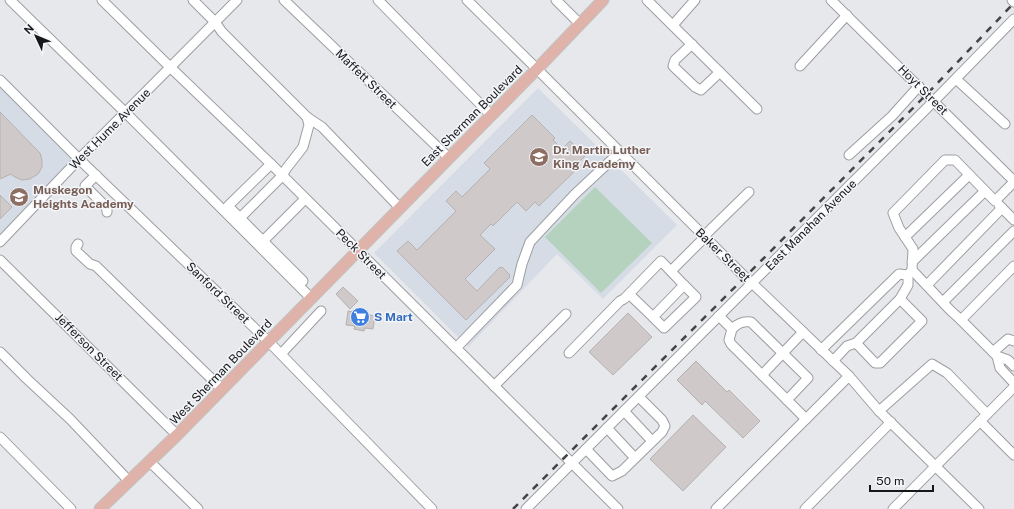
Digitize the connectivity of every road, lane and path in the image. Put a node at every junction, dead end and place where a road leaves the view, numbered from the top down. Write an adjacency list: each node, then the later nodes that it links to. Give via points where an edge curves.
1 (10, 0): 28 (street)
2 (102, 0): 20 (street, Peck Street)
3 (193, 0): 15 (street)
4 (236, 0): 15 (street, West Hume Avenue)
5 (284, 0): 34 (street, Maffett Street)
6 (378, 0): 29 (street)
7 (467, 0): 21 (street, Baker Street)
8 (556, 0): 16 (street)
9 (603, 0): 16 (main road, East Sherman Boulevard)
10 (647, 0): 17 (street)
11 (695, 0): 17 (street)
12 (831, 0): 13 (street, Hoyt Street)
13 (847, 15): 19 (street); 25 (street, Hoyt Street)
14 (1014, 18): 23 (street, East Manahan Avenue)
15 (215, 22): 20 (street, West Hume Avenue); 30 (street)
16 (580, 24): 21 (main road, East Sherman Boulevard)
17 (673, 25): 18 (street)
18 (692, 44): 22 (street); 22 (street, via 675,60 673,66 701,90)
19 (800, 66)
20 (170, 67): 28 (street, West Hume Avenue); 36 (street, Peck Street)
21 (537, 69): 29 (main road, East Sherman Boulevard); 32 (street, Baker Street)
22 (720, 72): 27 (street)
23 (956, 79): 26 (street, East Manahan Avenue); 31 (street)
24 (0, 80): 35 (street, Sanford Street)
25 (919, 86): 26 (street, Hoyt Street); 33 (street, via 892,116)
26 (934, 101): 40 (street, Hoyt Street); 61 (street, East Manahan Avenue)
27 (757, 109)
28 (125, 113): 35 (street, West Hume Avenue); 65 (street)
29 (491, 115): 34 (main road, East Sherman Boulevard)
30 (307, 117): 39 (street, via 309,125 304,147); 45 (street, via 322,127)
31 (1005, 124)
32 (620, 152): 51 (street, Baker Street); 78 (street, via 575,194 530,242 517,285)
33 (849, 155)
34 (448, 158): 45 (main road, East Sherman Boulevard)
35 (79, 159): 38 (street, Sanford Street); 54 (street, West Hume Avenue)
36 (271, 164): 39 (street, Peck Street); 48 (street, via 228,206)
37 (969, 174): 41 (street); 52 (street); 52 (street, via 955,160 945,160 893,213)
38 (96, 175): 47 (street, via 85,186); 76 (street, Sanford Street)
39 (282, 176): 43 (street, Peck Street); 48 (street)
40 (1014, 181): 44 (street)
41 (985, 190): 44 (street); 59 (street)
42 (749, 192): 51 (street)
43 (305, 199): 53 (street); 56 (street, Peck Street)
44 (995, 201): 46 (street)
45 (400, 208): 56 (main road, East Sherman Boulevard)
46 (1002, 208): 49 (street); 63 (street)
47 (108, 212)
48 (240, 218): 53 (street)
49 (1014, 220)
50 (1014, 231): 67 (street)
51 (705, 237): 60 (street); 61 (street, Baker Street)
52 (905, 237): 59 (street, via 913,249)
53 (263, 240): 65 (street)
54 (0, 242)
55 (78, 244): 92 (street, via 76,251 96,266)
56 (358, 251): 65 (main road, West Sherman Boulevard); 78 (street, Peck Street)
57 (0, 260): 101 (street, Jefferson Street)
58 (1014, 266): 72 (street)
59 (911, 269): 63 (street); 66 (street, via 908,285); 79 (street, via 899,274)
60 (671, 271): 62 (street); 64 (street, via 661,261)
61 (752, 283): 70 (street, East Manahan Avenue); 74 (street, Baker Street)
62 (684, 285): 71 (street); 71 (street, via 696,297 664,328)
63 (927, 285): 67 (street)
64 (629, 294): 71 (street); 81 (street)
65 (313, 296): 76 (main road, West Sherman Boulevard)
66 (900, 299): 77 (street); 77 (street, via 922,321 880,363 875,363)
67 (943, 302): 72 (street)
68 (321, 311): 83 (street)
69 (566, 314): 90 (street)
70 (719, 316): 73 (street); 93 (street, East Manahan Avenue)
71 (653, 317)
72 (961, 320): 84 (street)
73 (732, 329): 82 (street, via 745,321 751,322); 87 (street, via 731,344)
74 (803, 332): 79 (street, Baker Street); 82 (street)
75 (1014, 341): 84 (street, via 1008,340)
76 (269, 342): 83 (street, Sanford Street); 92 (main road, West Sherman Boulevard)
77 (856, 343): 85 (street, via 847,346)
78 (456, 348): 90 (street, Peck Street)
79 (821, 350): 85 (street, Baker Street)
80 (0, 352): 110 (street, via 70,419)
81 (569, 353)
82 (783, 353): 87 (street); 94 (street, via 808,378)
83 (281, 354): 114 (street, Sanford Street)
84 (995, 354): 86 (street); 89 (street, via 1000,368)
85 (833, 361): 88 (street, Baker Street)
86 (1014, 366)
87 (762, 375): 94 (street)
88 (849, 376): 96 (street, Baker Street); 97 (street)
89 (1014, 383)
90 (494, 386): 108 (street, Peck Street)
91 (1014, 387): 98 (street)
92 (222, 389): 101 (main road, West Sherman Boulevard)
93 (639, 397): 95 (street, East Manahan Avenue); 103 (street, via 665,426)
94 (787, 400): 97 (street)
95 (624, 411): 100 (street, East Manahan Avenue); 103 (street)
96 (879, 411): 98 (street, via 932,364 946,373); 99 (street, Baker Street)
97 (806, 418): 117 (street)
98 (983, 418): 105 (street); 109 (street)
99 (891, 422): 109 (street, Baker Street); 118 (street)
100 (607, 428): 104 (street, East Manahan Avenue); 106 (street)
101 (177, 435): 107 (main road, West Sherman Boulevard)
102 (0, 437): 111 (street)
103 (652, 441): 106 (street)
104 (586, 449): 106 (street, via 612,476); 108 (street, East Manahan Avenue)
105 (1014, 455)
106 (636, 458)
107 (149, 461): 110 (main road, West Sherman Boulevard); 113 (street)
108 (572, 464): 115 (street, East Manahan Avenue); 116 (street, Peck Street)
109 (935, 466): 119 (street); 120 (street, Baker Street)
110 (129, 481): 112 (main road, West Sherman Boulevard)
111 (71, 509)
112 (100, 509)
113 (198, 509)
114 (432, 509)
115 (526, 509)
116 (618, 509)
117 (716, 509)
118 (805, 509)
119 (893, 509)
120 (979, 509)

